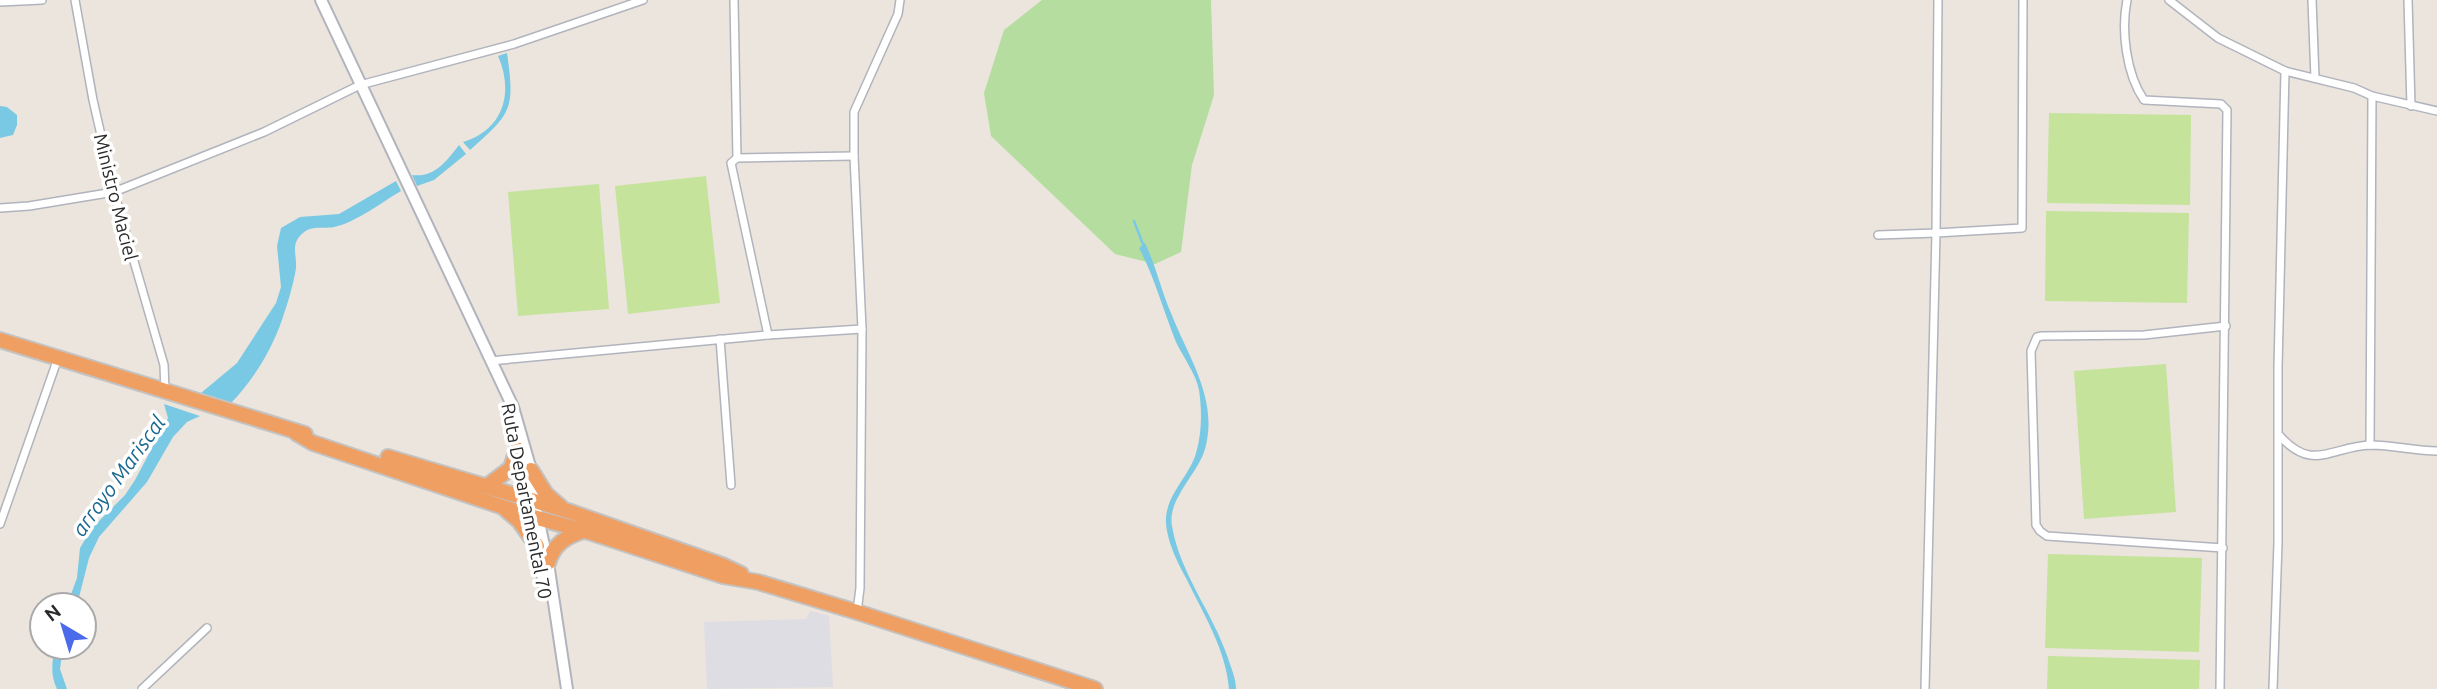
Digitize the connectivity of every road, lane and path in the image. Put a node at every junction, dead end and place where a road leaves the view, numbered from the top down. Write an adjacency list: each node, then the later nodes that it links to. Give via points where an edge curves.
1 (42, 0): 13 (street)
2 (75, 0): 22 (street, Ministro Maciel)
3 (321, 0): 16 (main road)
4 (643, 0): 16 (street, via 514,44)
5 (734, 0): 21 (street)
6 (901, 0): 20 (street, via 855,112)
7 (1938, 0): 24 (street)
8 (2023, 0): 24 (street, via 2022,228)
9 (2127, 0): 26 (street, via 2124,41 2144,100 2221,104 2227,110)
10 (2169, 0): 14 (street, via 2218,38)
11 (2312, 0): 15 (street)
12 (2408, 0): 18 (street)
13 (0, 2)
14 (2285, 71): 15 (street); 36 (street)
15 (2315, 78): 17 (street)
16 (360, 85): 22 (street, via 264,132); 32 (main road)
17 (2372, 96): 18 (street); 37 (street)
18 (2411, 106): 19 (street)
19 (2437, 111)
20 (854, 156): 21 (street); 27 (street)
21 (737, 158): 28 (street, via 731,163)
22 (114, 192): 23 (street); 33 (street, Ministro Maciel, via 158,338)
23 (0, 208)
24 (1936, 233): 25 (street); 59 (street)
25 (1878, 235)
26 (2226, 326): 50 (street); 50 (street, via 2144,335 2042,336 2031,351 2036,525 2040,531 2047,536)
27 (862, 329): 28 (street); 53 (street)
28 (768, 335): 29 (street)
29 (720, 339): 32 (street); 41 (street)
30 (0, 340): 31 (highway)
31 (58, 358): 33 (highway); 47 (street)
32 (490, 361): 34 (main road)
33 (167, 392): 35 (highway)
34 (506, 394): 38 (main road, Ruta Departamental 70); 40 (main road, Ruta Departamental 70)
35 (296, 433): 42 (highway, via 317,435); 44 (highway, via 313,443)
36 (2280, 435): 37 (street, via 2298,453 2308,455); 61 (street)
37 (2370, 445): 39 (street)
38 (517, 449): 42 (highway, via 511,468); 43 (main road, Ruta Departamental 70)
39 (2437, 451)
40 (531, 470): 43 (main road, Ruta Departamental 70); 45 (highway, via 546,494)
41 (731, 485)
42 (487, 486): 43 (highway)
43 (531, 500): 45 (highway); 46 (main road, Ruta Departamental 70)
44 (502, 506): 46 (highway); 49 (highway)
45 (568, 511): 52 (highway)
46 (534, 517): 48 (highway); 49 (main road, Ruta Departamental 70); 51 (main road)
47 (0, 524)
48 (584, 530): 51 (highway, via 557,545); 52 (highway, via 723,576)
49 (537, 546): 55 (main road, Ruta Departamental 70, via 550,620)
50 (2223, 548): 60 (street)
51 (548, 563): 55 (main road)
52 (758, 582): 53 (highway)
53 (857, 612): 58 (highway)
54 (207, 628): 56 (street)
55 (560, 639): 57 (main road, Ruta Departamental 70)
56 (142, 689)
57 (567, 689)
58 (1095, 689)
59 (1925, 689)
60 (2220, 689)
61 (2273, 689)

